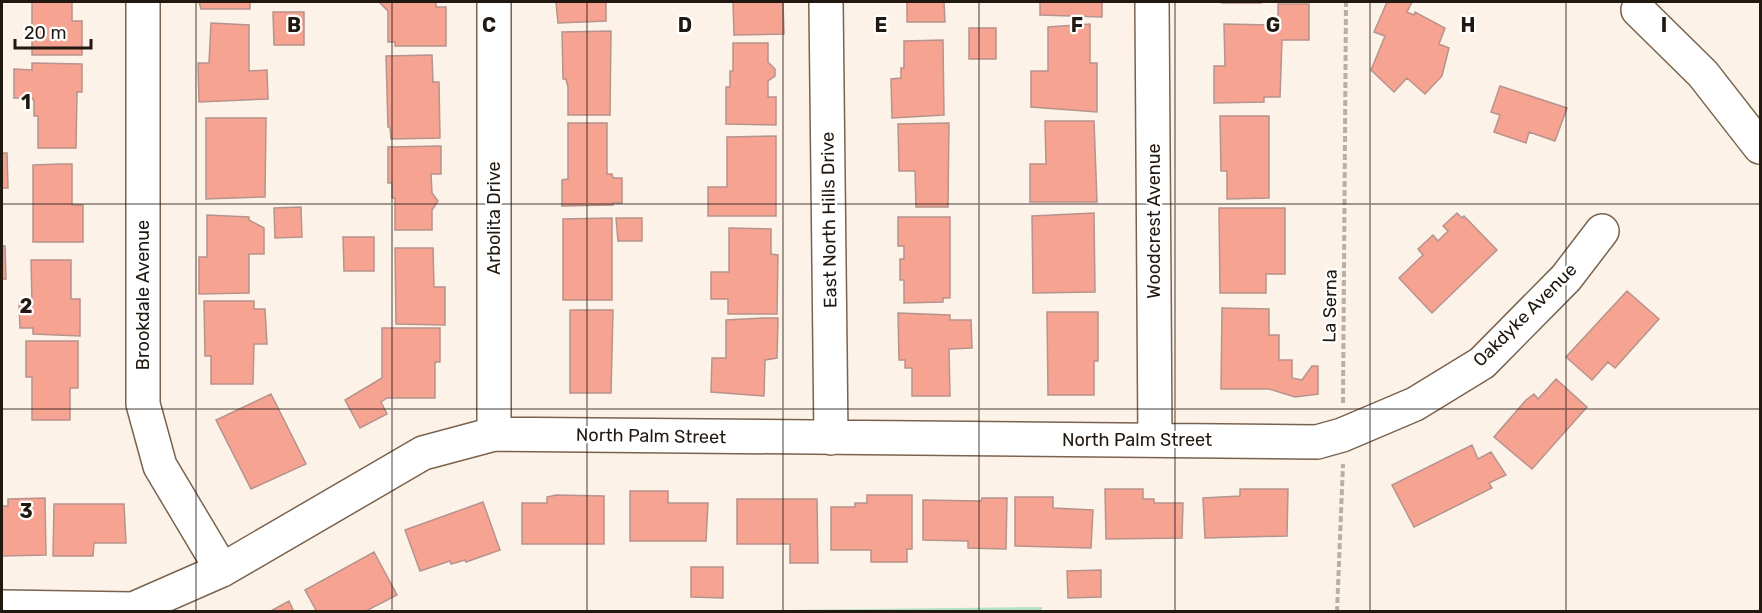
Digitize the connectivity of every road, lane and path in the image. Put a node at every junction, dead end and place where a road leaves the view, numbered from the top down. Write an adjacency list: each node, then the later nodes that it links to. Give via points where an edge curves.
1 (143, 2): 13 (street, Brookdale Avenue, via 142,404 160,466)
2 (494, 2): 9 (street, Arbolita Drive)
3 (826, 2): 11 (street, East North Hills Drive)
4 (1152, 2): 12 (street, Woodcrest Avenue)
5 (1346, 2): 10 (path, La Serna)
6 (1638, 10): 7 (street, via 1703,74)
7 (1761, 147)
8 (1602, 231): 10 (street, Oakdyke Avenue, via 1566,278 1482,363 1415,404)
9 (494, 434): 11 (street, North Palm Street); 13 (street, North Palm Street, via 423,453)
10 (1342, 435): 12 (street, North Palm Street, via 1317,442); 15 (path, La Serna)
11 (831, 438): 12 (street, North Palm Street)
12 (1155, 440)
13 (222, 570): 14 (street, North Palm Street, via 133,609)
14 (16, 609)
15 (1337, 612)

